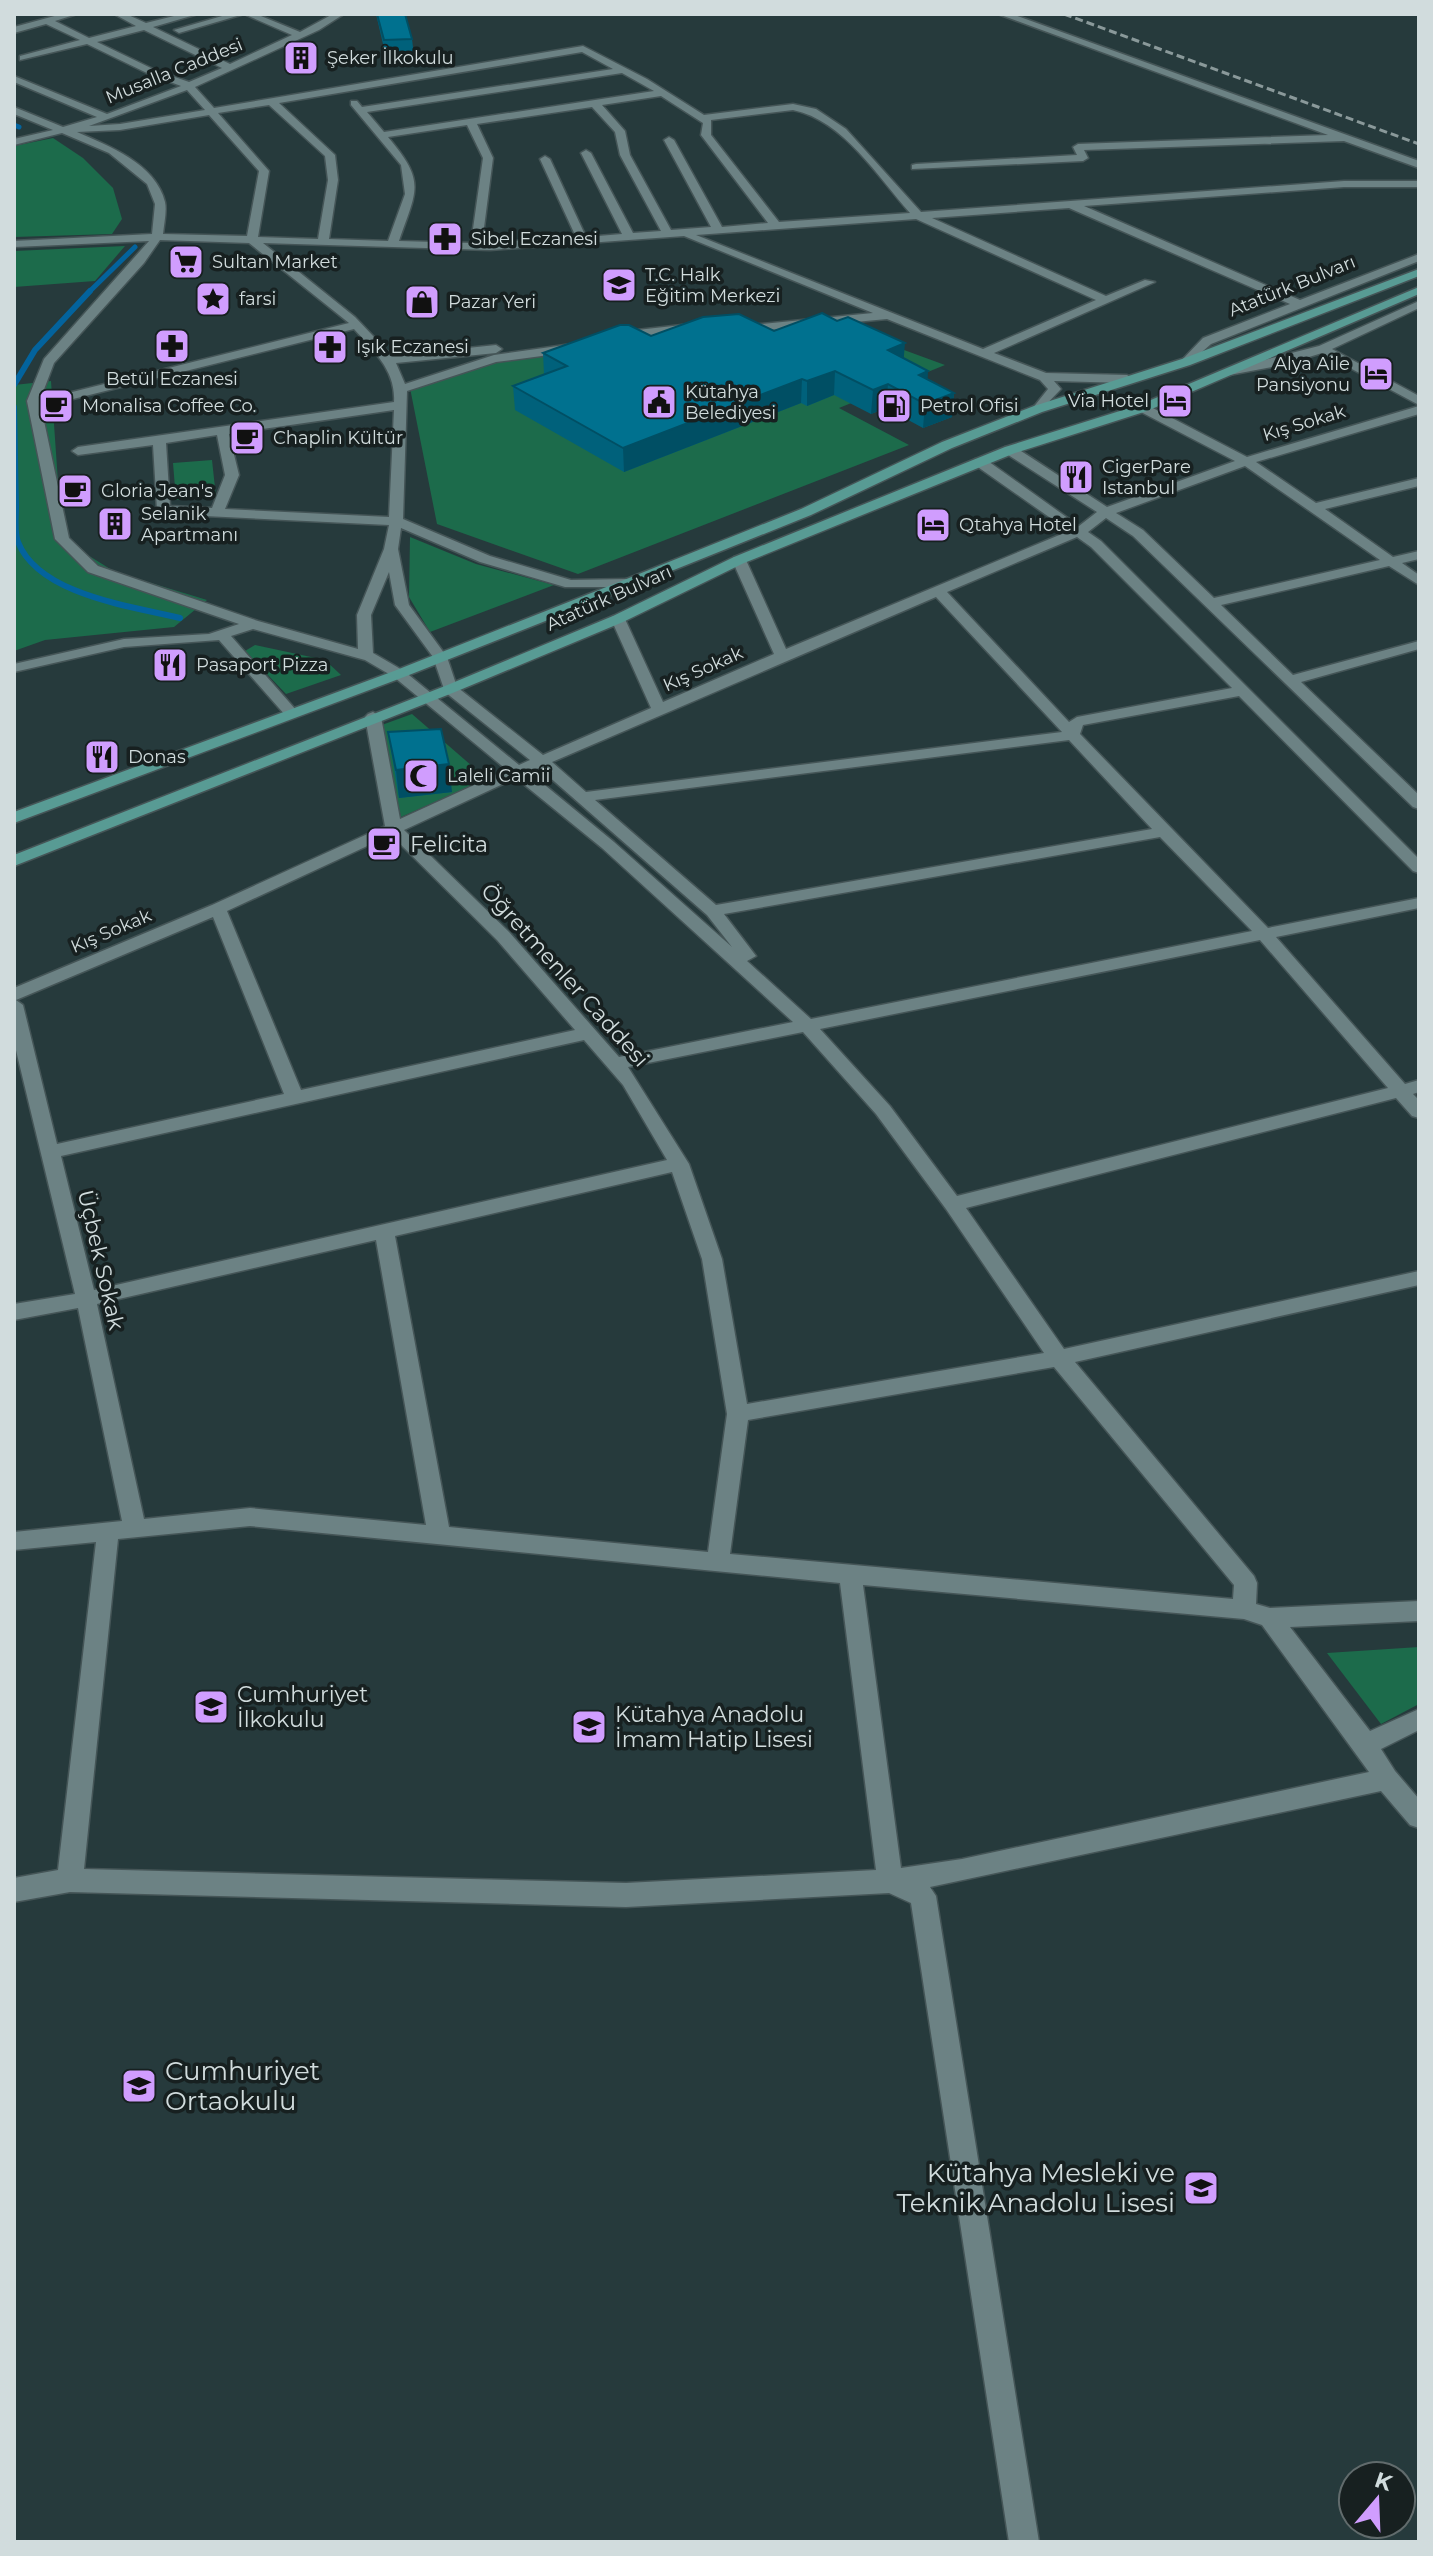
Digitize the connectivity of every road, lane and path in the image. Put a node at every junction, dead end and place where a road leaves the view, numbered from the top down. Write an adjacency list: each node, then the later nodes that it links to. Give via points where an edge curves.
1 (72, 14): 8 (street)
2 (119, 14): 9 (street)
3 (193, 14): 9 (street)
4 (239, 14): 11 (street)
5 (248, 14): 12 (street)
6 (339, 14): 12 (street, Musalla Caddesi)
7 (1003, 14): 32 (street)
8 (47, 21): 10 (street); 13 (street)
9 (148, 27): 11 (street); 13 (street)
10 (14, 30)
11 (163, 34): 15 (street)
12 (300, 35): 15 (street, Musalla Caddesi)
13 (88, 41): 14 (street); 19 (street)
14 (23, 58)
15 (230, 68): 19 (street, Musalla Caddesi)
16 (624, 70): 18 (street); 18 (street, via 583,49); 21 (street)
17 (14, 79): 27 (street)
18 (538, 84): 20 (street); 23 (street); 26 (street); 29 (street)
19 (188, 85): 25 (street); 27 (street, Musalla Caddesi)
20 (340, 89): 22 (street); 26 (street)
21 (663, 93): 23 (street); 28 (street)
22 (270, 100): 25 (street); 50 (street, via 330,155 333,180)
23 (595, 104): 45 (street, via 620,131 625,155)
24 (14, 110): 30 (street)
25 (209, 110): 30 (street, via 120,127); 48 (street, via 264,171)
26 (361, 110): 31 (street)
27 (104, 116): 30 (street, Musalla Caddesi)
28 (702, 118): 41 (street, via 793,107 813,111 842,131); 42 (street, via 708,122 706,135)
29 (471, 123): 31 (street); 53 (street, via 488,158)
30 (63, 130): 34 (street, Musalla Caddesi); 46 (street, via 113,151 152,183 160,204)
31 (384, 135): 52 (street, via 406,165 410,194)
32 (1344, 138): 37 (street); 38 (street, via 1078,147 1083,158)
33 (669, 140): 43 (street)
34 (14, 142)
35 (586, 153): 47 (street)
36 (545, 159): 49 (street)
37 (1419, 165)
38 (916, 167)
39 (1419, 184): 40 (street, via 1344,184)
40 (1068, 203): 41 (street); 60 (street)
41 (919, 216): 42 (street); 58 (street)
42 (777, 227): 43 (street)
43 (719, 232): 44 (street)
44 (685, 235): 45 (street); 61 (street)
45 (669, 236): 47 (street)
46 (157, 237): 48 (street); 51 (street); 75 (street, via 48,362)
47 (630, 238): 49 (street)
48 (252, 240): 50 (street); 63 (street)
49 (583, 241): 53 (street)
50 (323, 242): 52 (street)
51 (14, 244)
52 (392, 244): 53 (street)
53 (476, 247)
54 (1419, 257): 60 (street, Atatürk Bulvarı)
55 (1419, 272): 69 (main road, Atatürk Bulvarı)
56 (1149, 282): 58 (street)
57 (1419, 290): 70 (main road, Atatürk Bulvarı)
58 (1105, 300): 67 (street)
59 (1419, 304): 66 (street, Atatürk Bulvarı)
60 (1301, 305): 69 (street, Atatürk Bulvarı, via 1207,341)
61 (874, 309): 62 (street); 62 (street, via 731,328)
62 (888, 315): 67 (street)
63 (356, 325): 68 (street); 75 (street)
64 (700, 331): 65 (street)
65 (598, 341): 68 (street); 73 (street, via 494,359)
66 (1323, 349): 70 (street, Atatürk Bulvarı); 74 (street)
67 (985, 352): 71 (street)
68 (389, 360): 73 (street)
69 (1186, 362): 72 (main road, Atatürk Bulvarı)
70 (1220, 372): 77 (main road, Atatürk Bulvarı)
71 (1044, 377): 72 (street); 78 (street, via 1055,389)
72 (1127, 379): 78 (main road, Atatürk Bulvarı)
73 (401, 389): 76 (street)
74 (1419, 401)
75 (34, 405): 102 (street, via 62,539 93,569)
76 (401, 405): 80 (street); 91 (street)
77 (1143, 408): 83 (main road, Atatürk Bulvarı); 85 (street)
78 (1038, 409): 82 (main road, Atatürk Bulvarı)
79 (1419, 410): 85 (street, Kış Sokak)
80 (222, 431): 81 (street); 90 (street, via 232,475)
81 (159, 440): 84 (street); 90 (street, via 164,510)
82 (947, 445): 86 (main road); 98 (main road, Atatürk Bulvarı, via 806,512)
83 (1010, 450): 86 (main road, Atatürk Bulvarı); 89 (street)
84 (78, 451)
85 (1246, 461): 88 (street); 89 (street, Kış Sokak)
86 (980, 462): 92 (street); 95 (main road, Atatürk Bulvarı)
87 (1419, 482): 88 (street)
88 (1314, 508): 96 (street)
89 (1106, 512): 92 (street, Kış Sokak); 100 (street, via 1138,533)
90 (217, 513): 91 (street)
91 (396, 521): 93 (street); 98 (street, via 485,559 570,584)
92 (1080, 531): 99 (street, Kış Sokak); 112 (street)
93 (391, 549): 105 (street, via 364,615); 107 (street, via 402,605)
94 (1419, 555): 96 (street)
95 (739, 560): 101 (main road, Atatürk Bulvarı); 106 (street)
96 (1391, 562): 97 (street); 100 (street)
97 (1419, 581)
98 (629, 583): 107 (main road, Atatürk Bulvarı)
99 (939, 592): 106 (street, Kış Sokak); 117 (street)
100 (1211, 603): 110 (street)
101 (618, 619): 111 (main road, Atatürk Bulvarı); 114 (street)
102 (253, 624): 103 (street); 105 (street)
103 (222, 634): 108 (street, via 124,643); 115 (street)
104 (1419, 645): 110 (street)
105 (366, 656): 109 (street)
106 (782, 656): 114 (street, Kış Sokak)
107 (440, 657): 109 (main road, Atatürk Bulvarı); 111 (street)
108 (14, 668)
109 (399, 674): 113 (street); 115 (main road, Atatürk Bulvarı)
110 (1290, 680): 121 (street)
111 (450, 689): 113 (main road, Atatürk Bulvarı); 118 (street)
112 (1242, 691): 117 (street, via 1077,722); 128 (street)
113 (426, 696): 116 (main road, Atatürk Bulvarı); 119 (street)
114 (660, 711): 118 (street, Kış Sokak)
115 (291, 713): 124 (main road, Atatürk Bulvarı)
116 (373, 717): 125 (street); 127 (main road, Atatürk Bulvarı)
117 (1072, 735): 122 (street); 126 (street)
118 (542, 762): 119 (street, Kış Sokak); 122 (street)
119 (516, 772): 125 (street, Kış Sokak); 133 (street, via 608,845)
120 (1419, 778): 121 (street)
121 (1397, 783): 123 (street)
122 (582, 797): 131 (street)
123 (1419, 804)
124 (14, 818)
125 (394, 829): 130 (street, Kış Sokak); 137 (street, Öğretmenler Caddesi, via 503,936)
126 (1164, 832): 131 (street); 132 (street)
127 (14, 861)
128 (1419, 868)
129 (1419, 903): 132 (street)
130 (218, 909): 134 (street, Kış Sokak); 140 (street)
131 (713, 911): 133 (street)
132 (1266, 936): 136 (street); 139 (street)
133 (771, 989): 136 (street)
134 (14, 995)
135 (14, 1005): 142 (street, Üçbek Sokak)
136 (806, 1024): 138 (street); 144 (street, via 883,1110)
137 (588, 1033): 138 (street, Öğretmenler Caddesi); 140 (street)
138 (615, 1064): 143 (street, Öğretmenler Caddesi)
139 (1410, 1088): 141 (street); 144 (street)
140 (296, 1100): 142 (street)
141 (1419, 1112)
142 (50, 1152): 147 (street, Üçbek Sokak)
143 (679, 1164): 145 (street); 150 (street, Öğretmenler Caddesi, via 712,1259)
144 (953, 1204): 149 (street)
145 (384, 1231): 147 (street); 153 (street)
146 (1419, 1278): 149 (street)
147 (86, 1299): 148 (street); 151 (street, Üçbek Sokak)
148 (14, 1312)
149 (1059, 1358): 150 (street); 157 (street, via 1246,1583)
150 (738, 1414): 155 (street, Öğretmenler Caddesi)
151 (135, 1528): 152 (street); 153 (street, via 250,1517)
152 (108, 1531): 154 (street); 164 (street)
153 (439, 1535): 155 (street)
154 (14, 1541)
155 (718, 1561): 156 (street)
156 (850, 1575): 157 (street); 165 (street)
157 (1244, 1609): 159 (street)
158 (1419, 1611): 159 (street)
159 (1270, 1618): 161 (street)
160 (1419, 1719): 161 (street)
161 (1366, 1745): 162 (street)
162 (1386, 1779): 163 (street); 165 (street, via 962,1871)
163 (1419, 1817)
164 (70, 1880): 165 (street, via 626,1895); 166 (street)
165 (890, 1881): 167 (street, via 923,1896)
166 (14, 1890)
167 (1024, 2542)

